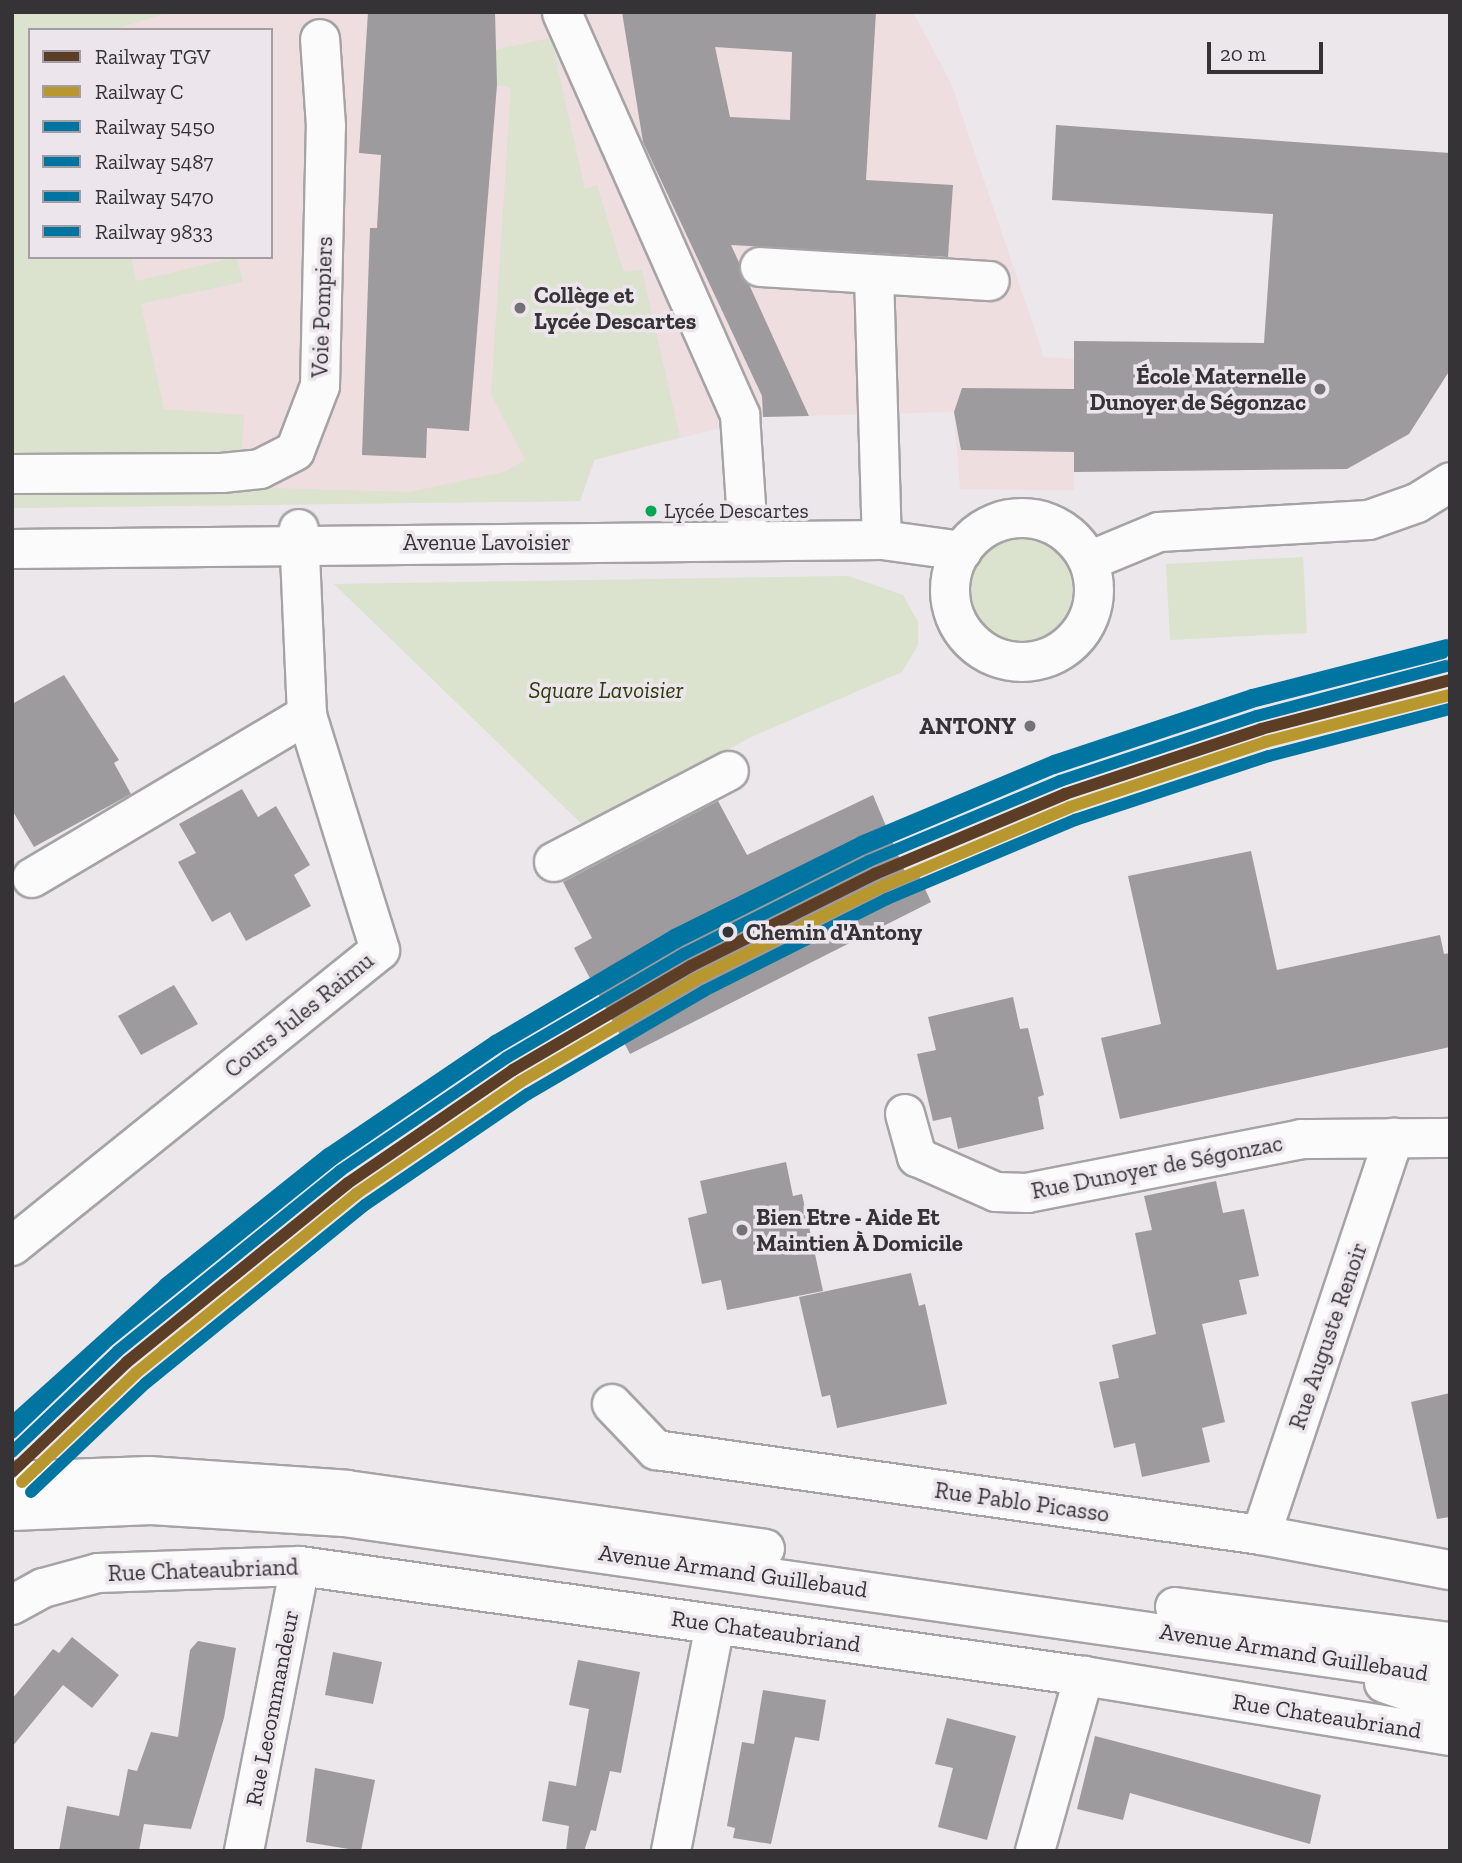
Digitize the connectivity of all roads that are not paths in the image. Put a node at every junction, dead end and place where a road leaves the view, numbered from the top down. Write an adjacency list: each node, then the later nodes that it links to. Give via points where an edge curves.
1 (562, 13): 8 (street, via 740,415)
2 (320, 39): 6 (street, Voie Pompiers, via 326,139 320,386 295,452 260,470 222,473)
3 (760, 267): 4 (street)
4 (874, 275): 5 (street); 10 (street)
5 (990, 281)
6 (12, 474)
7 (1450, 482): 13 (street, via 1417,503 1368,520 1159,532)
8 (747, 520)
9 (299, 535): 10 (street, Avenue Lavoisier); 11 (street, Avenue Lavoisier); 14 (street, Cours Jules Raimu)
10 (882, 540): 12 (street, Avenue Lavoisier)
11 (12, 549)
12 (962, 551): 13 (street, via 985,527 1033,518 1056,525); 13 (street, via 951,576 955,616 979,648 1018,662 1059,653 1087,622 1095,581)
13 (1089, 561)
14 (307, 715): 17 (street); 21 (street, Cours Jules Raimu, via 380,950)
15 (729, 771): 16 (street)
16 (554, 862)
17 (32, 878)
18 (905, 1114): 19 (street, Rue Dunoyer de Ségonzac, via 917,1157 996,1192 1027,1193 1301,1139)
19 (1394, 1138): 20 (street, Rue Dunoyer de Ségonzac); 25 (street, Rue Auguste Renoir)
20 (1450, 1138)
21 (12, 1246)
22 (612, 1404): 25 (street, Rue Pablo Picasso, via 656,1450)
23 (12, 1481): 30 (street, Avenue Armand Guillebaud, via 149,1476 347,1490)
24 (12, 1511): 31 (street, Avenue Armand Guillebaud, via 151,1505 344,1517)
25 (1261, 1535): 27 (street, Rue Pablo Picasso)
26 (300, 1566): 28 (street, Rue Chateaubriand, via 79,1577); 29 (street, Rue Chateaubriand); 37 (street, Rue Lecommandeur)
27 (1450, 1570)
28 (12, 1605)
29 (715, 1624): 33 (street, Rue Chateaubriand); 38 (street)
30 (1450, 1642)
31 (1296, 1651): 32 (street, Avenue Armand Guillebaud); 34 (street); 35 (street)
32 (1450, 1675)
33 (1084, 1676): 35 (street, Rue Chateaubriand); 39 (street)
34 (1450, 1706)
35 (1330, 1716): 36 (street, Rue Chateaubriand)
36 (1450, 1736)
37 (244, 1851)
38 (671, 1851)
39 (1035, 1851)

